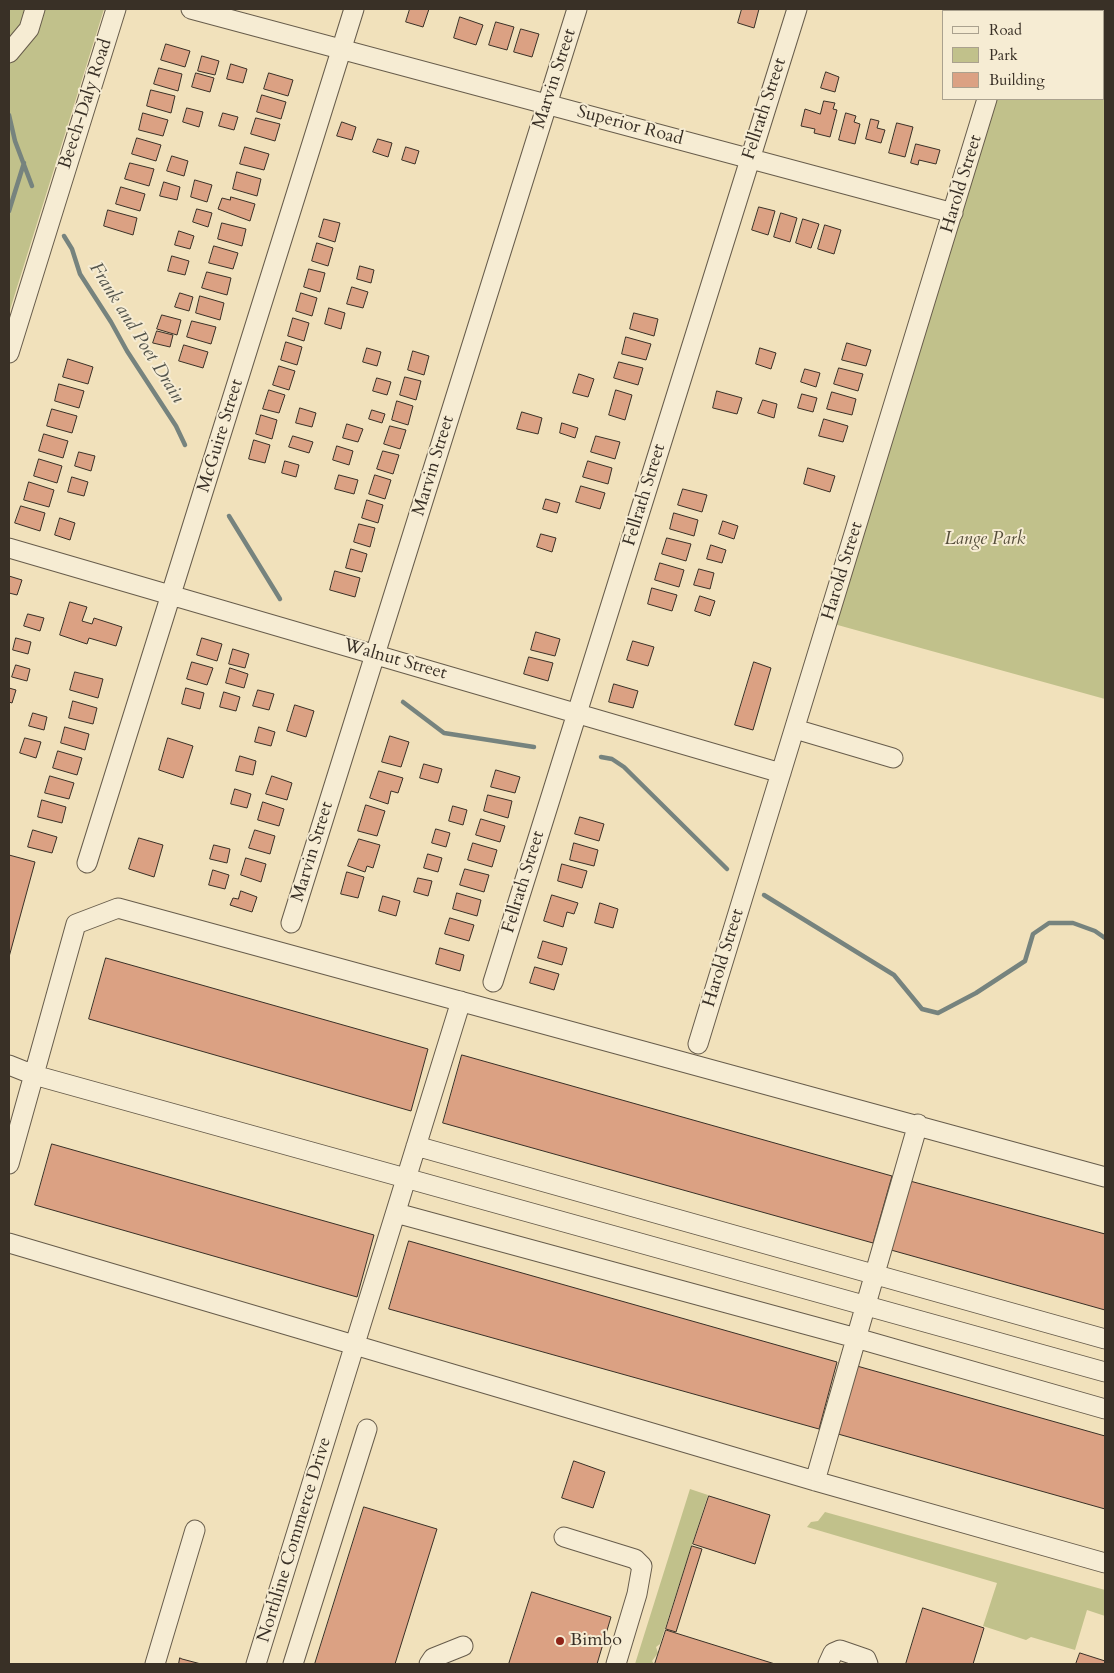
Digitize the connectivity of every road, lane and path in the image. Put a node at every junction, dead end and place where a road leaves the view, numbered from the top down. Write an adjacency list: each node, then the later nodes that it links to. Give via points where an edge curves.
1 (35, 9): 8 (street, via 29,29)
2 (116, 9): 13 (street, Beech-Daly Road)
3 (191, 9): 7 (street, Superior Road)
4 (354, 9): 7 (street, McGuire Street)
5 (577, 9): 10 (street, Marvin Street)
6 (798, 9): 11 (street, Fellrath Street)
7 (342, 49): 10 (street, Superior Road); 15 (street, McGuire Street)
8 (9, 53)
9 (988, 100): 12 (street, Harold Street)
10 (546, 104): 11 (street, Superior Road); 16 (street, Marvin Street)
11 (750, 158): 12 (street, Superior Road); 17 (street, Fellrath Street)
12 (953, 213): 18 (street, Harold Street)
13 (9, 353)
14 (9, 548): 15 (street, Walnut Street)
15 (172, 596): 16 (street, Walnut Street); 21 (street, McGuire Street)
16 (375, 655): 17 (street, Walnut Street); 22 (street, Marvin Street)
17 (577, 713): 20 (street, Walnut Street); 23 (street, Fellrath Street)
18 (794, 729): 19 (street); 20 (street, Harold Street)
19 (893, 758)
20 (781, 773): 25 (street, Harold Street)
21 (87, 863)
22 (291, 923)
23 (493, 982)
24 (462, 1000): 27 (street, via 118,908 76,924); 28 (street); 29 (street, Northline Commerce Drive)
25 (698, 1044)
26 (9, 1065): 27 (street)
27 (34, 1075): 30 (street); 32 (street)
28 (918, 1124): 31 (street); 35 (street)
29 (416, 1146): 32 (street, Northline Commerce Drive); 35 (street)
30 (9, 1164)
31 (1105, 1177)
32 (406, 1178): 33 (street, Northline Commerce Drive); 36 (street)
33 (396, 1213): 37 (street); 39 (street, Northline Commerce Drive)
34 (9, 1242): 39 (street)
35 (874, 1274): 36 (street); 38 (street)
36 (865, 1305): 37 (street); 40 (street)
37 (856, 1338): 41 (street); 43 (street)
38 (1105, 1339)
39 (354, 1346): 43 (street); 49 (street, Northline Commerce Drive)
40 (1105, 1372)
41 (1105, 1409)
42 (367, 1429): 50 (street)
43 (815, 1481): 46 (street)
44 (195, 1530): 48 (street)
45 (564, 1537): 52 (street, via 635,1559 642,1566)
46 (1105, 1563)
47 (463, 1646): 51 (street, via 434,1658)
48 (155, 1664)
49 (256, 1664)
50 (292, 1664)
51 (429, 1664)
52 (616, 1664)
53 (828, 1664): 54 (street, via 834,1653 840,1650 866,1659)
54 (868, 1664)

